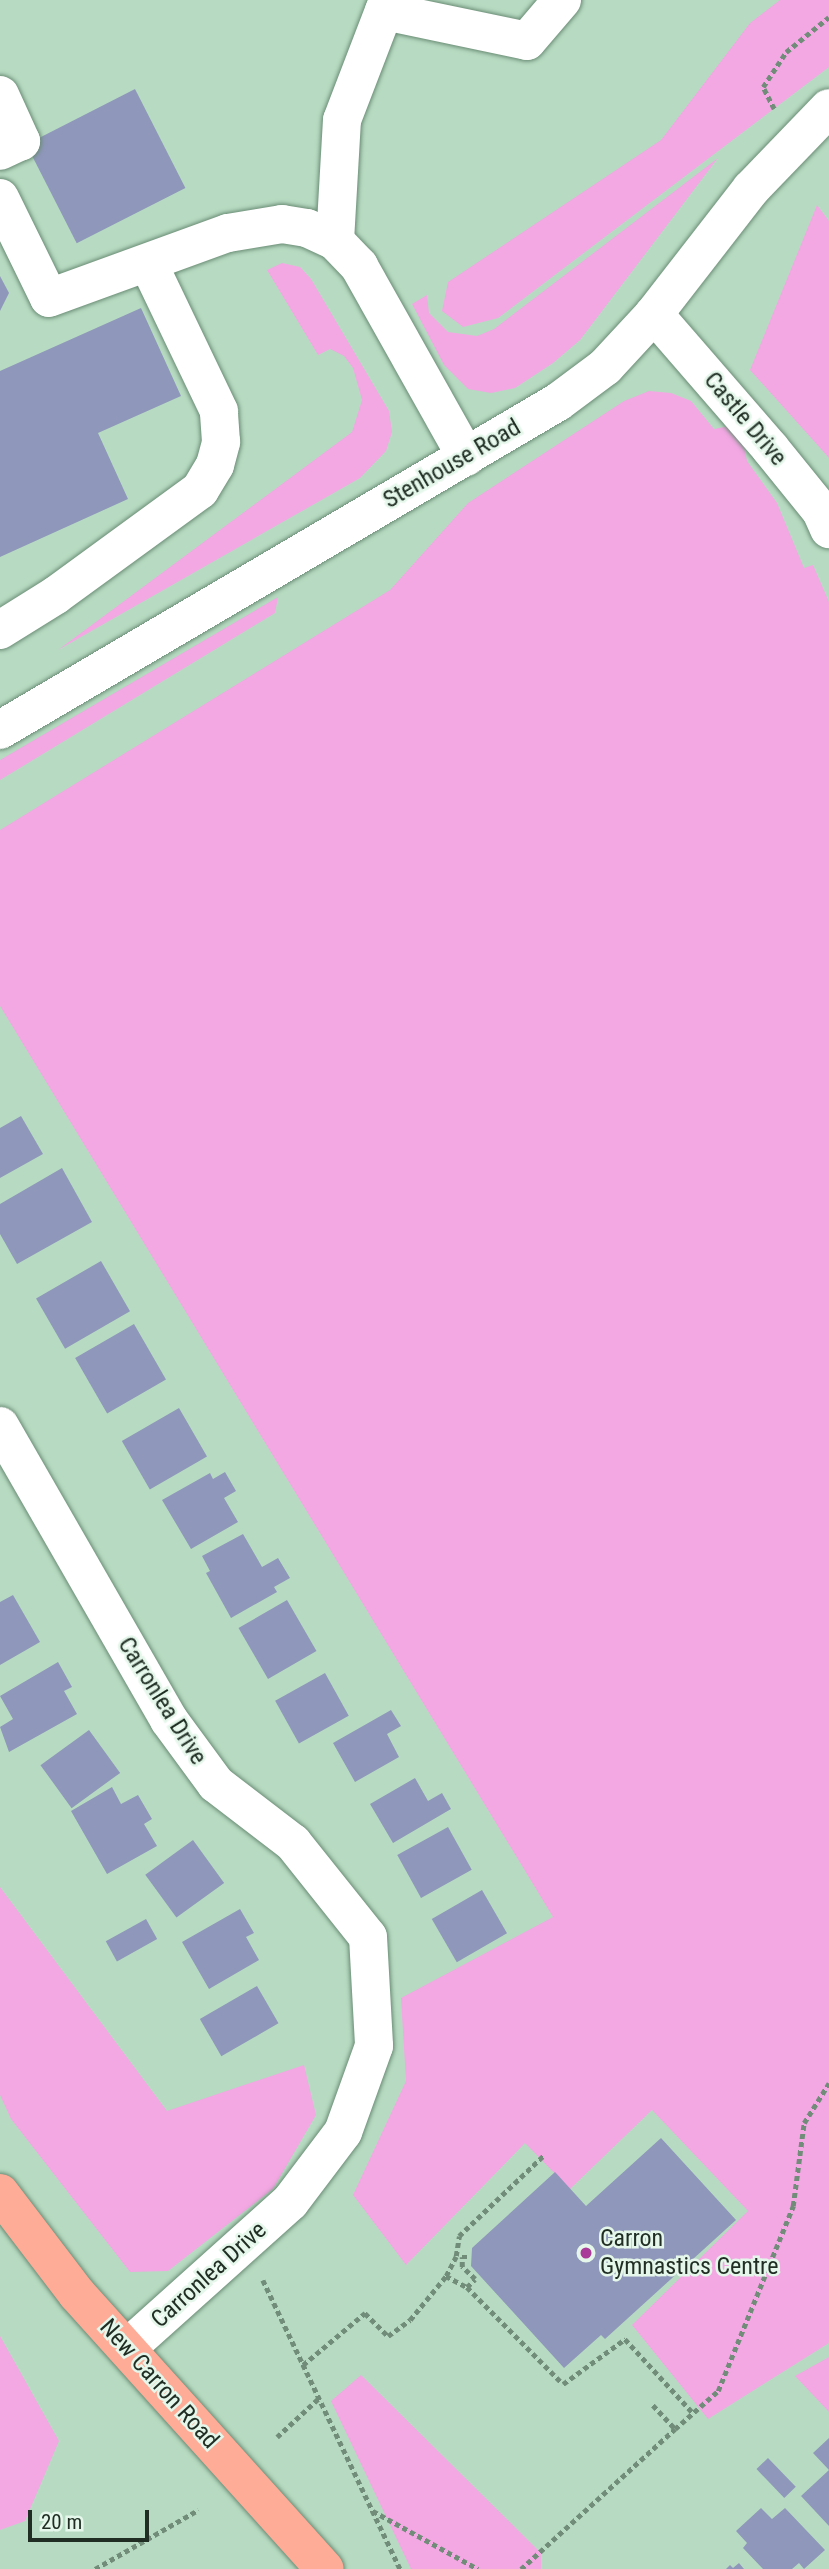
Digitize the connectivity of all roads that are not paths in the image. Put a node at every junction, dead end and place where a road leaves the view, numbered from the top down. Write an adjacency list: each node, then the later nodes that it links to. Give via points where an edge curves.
1 (562, 0): 2 (street, via 527,41)
2 (386, 5): 7 (street, via 342,120)
3 (0, 95): 5 (street, via 21,141)
4 (829, 108): 9 (street, Stenhouse Road, via 751,189)
5 (0, 151)
6 (0, 198): 8 (street, via 50,298)
7 (335, 241): 8 (street, via 307,228 261,226 228,233); 10 (street, via 359,265)
8 (149, 265): 12 (street, via 219,411 221,442 215,465 200,490 56,595)
9 (654, 314): 10 (street, Stenhouse Road, via 605,367 558,402); 11 (street, Castle Drive)
10 (466, 457): 13 (street, Stenhouse Road)
11 (826, 516)
12 (0, 629)
13 (0, 730)
14 (0, 1426): 16 (street, Carronlea Drive, via 169,1720 216,1784 293,1843 368,1937 374,2046 343,2132 290,2202)
15 (0, 2193): 16 (main road, New Carron Road, via 33,2241)
16 (127, 2348): 17 (main road, New Carron Road)
17 (325, 2569)

